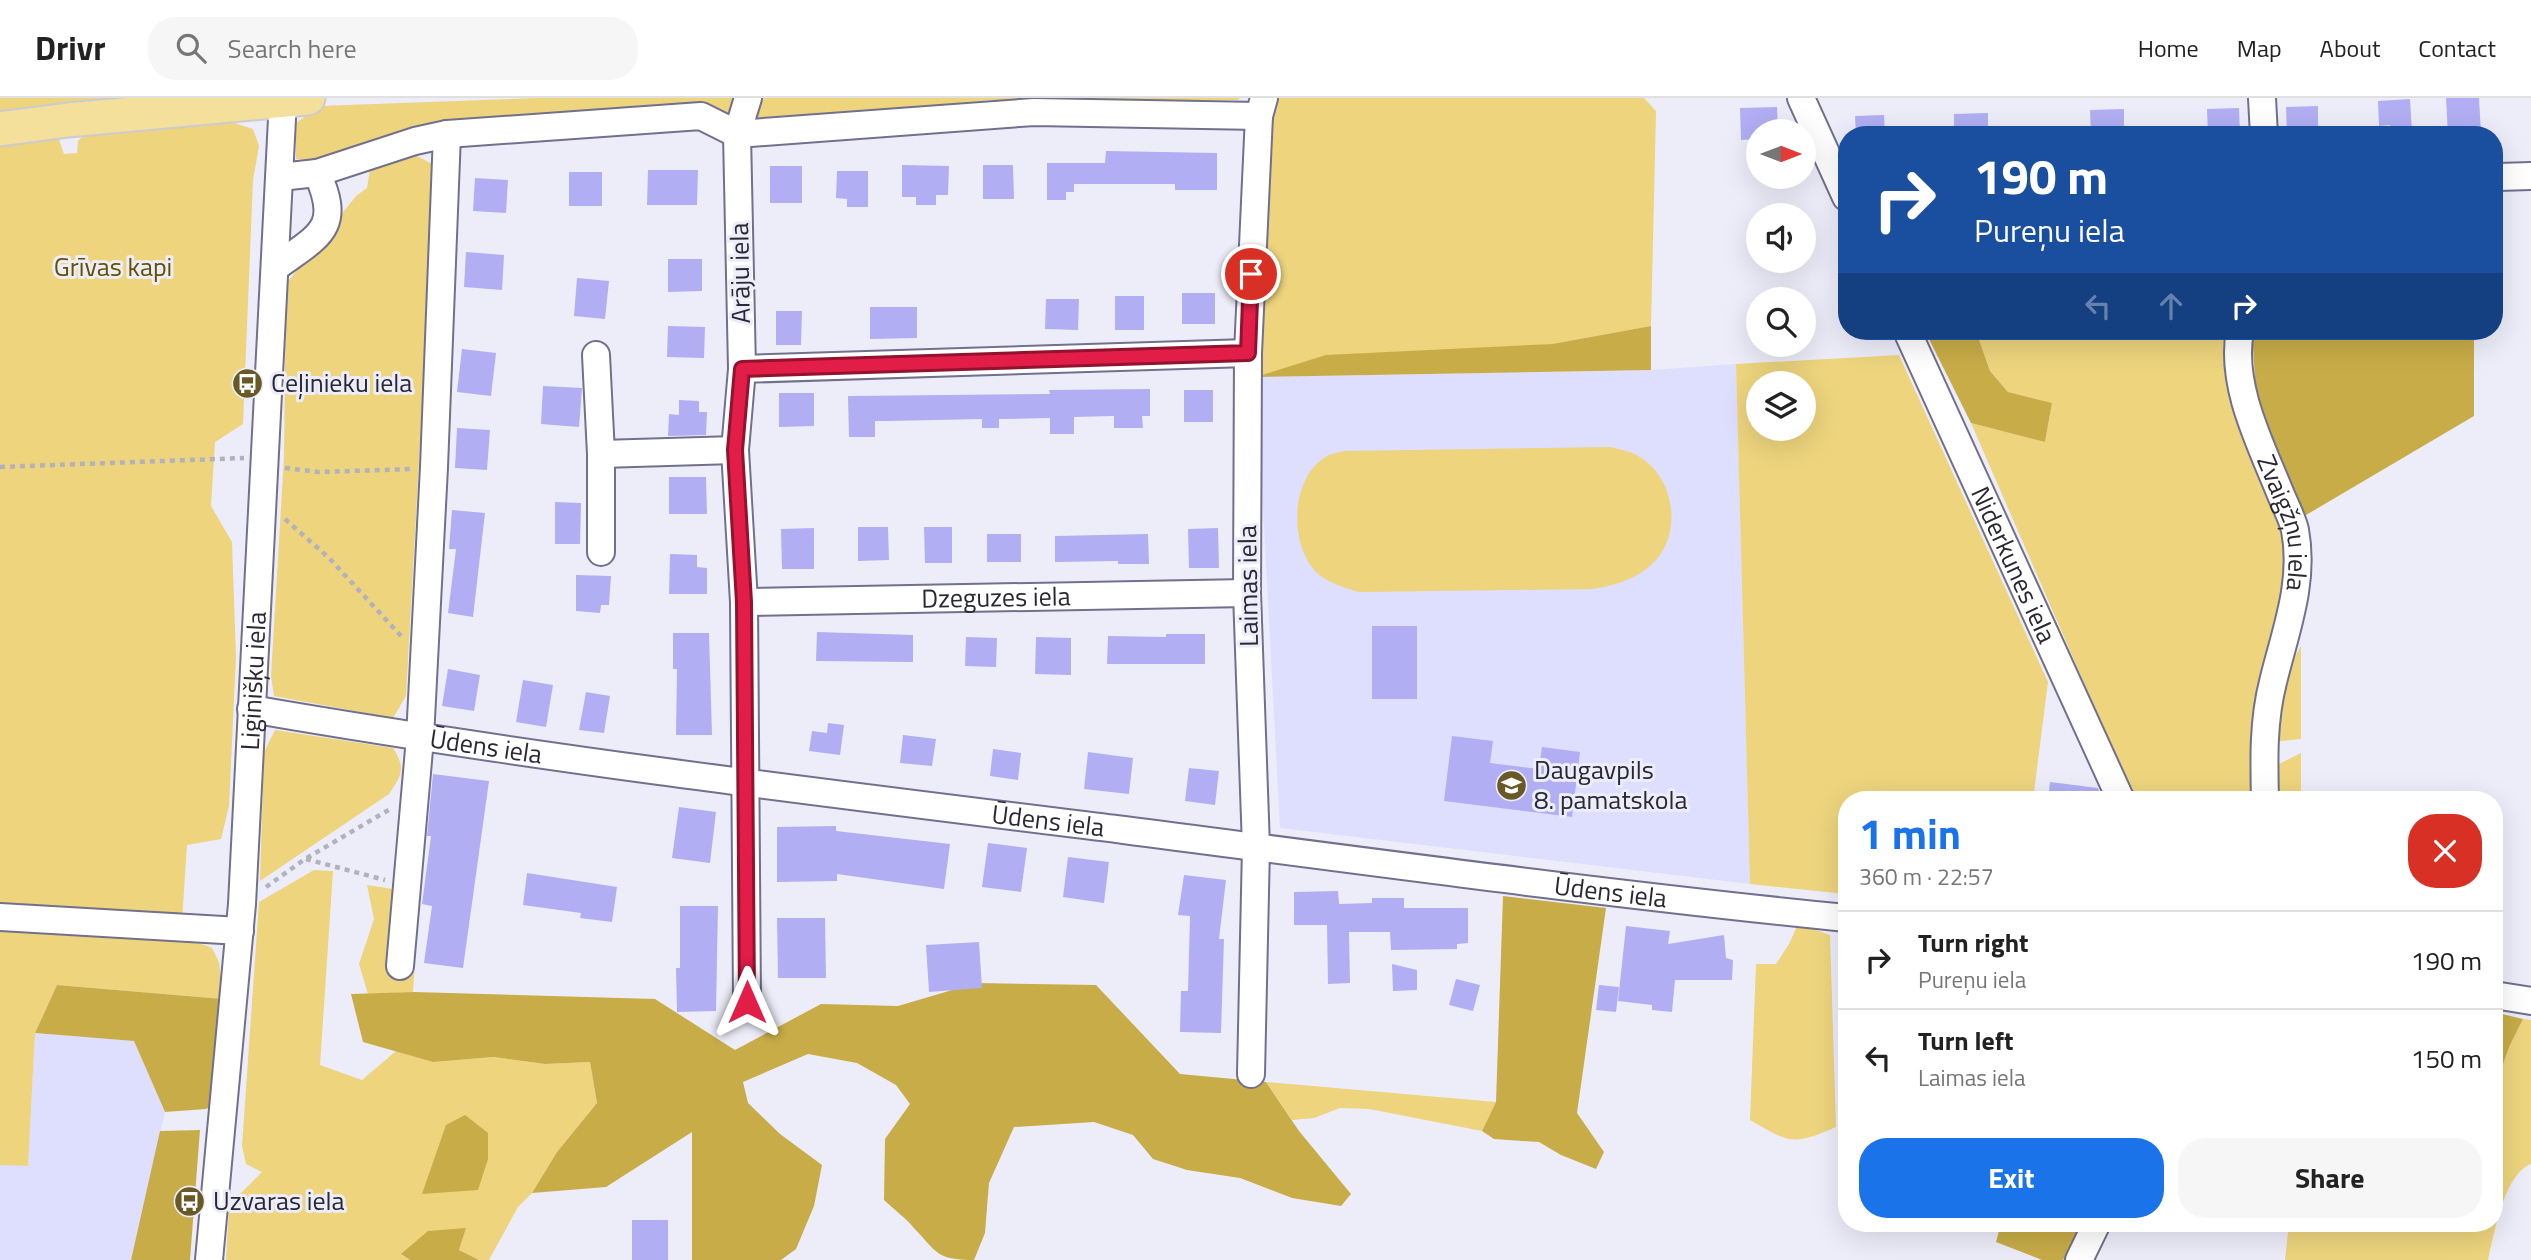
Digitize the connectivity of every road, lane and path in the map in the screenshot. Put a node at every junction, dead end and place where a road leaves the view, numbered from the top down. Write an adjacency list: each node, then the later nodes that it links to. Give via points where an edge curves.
1 (748, 98): 9 (street, Arāju iela)
2 (1801, 98): 14 (street)
3 (2262, 98): 6 (street)
4 (295, 99): 7 (main road); 12 (street, Liginišķu iela)
5 (1261, 107): 9 (street, via 1034,112); 18 (street, Laimas iela)
6 (2264, 126)
7 (0, 129)
8 (447, 134): 9 (street, via 701,116); 10 (street); 25 (street)
9 (737, 134): 20 (street, Arāju iela)
10 (317, 173): 12 (street); 15 (street, via 328,197 326,225 316,238)
11 (2531, 176): 13 (street)
12 (280, 177): 15 (street, Liginišķu iela)
13 (2503, 177)
14 (1838, 179)
15 (276, 267): 23 (street, Liginišķu iela)
16 (1912, 340): 34 (street, Niderkunes iela)
17 (2238, 340): 35 (street, Zvaigžņu iela, via 2242,392 2295,529 2297,573 2291,623 2272,684 2264,736)
18 (1248, 353): 20 (street); 28 (street, Laimas iela)
19 (596, 355): 22 (street)
20 (742, 369): 21 (street, Arāju iela)
21 (735, 450): 22 (street); 29 (street, Arāju iela)
22 (601, 454): 27 (street)
23 (266, 457): 24 (path); 25 (path, via 282,467 319,471); 26 (street, Liginišķu iela)
24 (0, 467)
25 (434, 467): 30 (street)
26 (263, 500): 30 (path, via 329,558); 31 (street, Liginišķu iela)
27 (601, 552)
28 (1247, 593): 29 (street, Dzeguzes iela); 37 (street, Laimas iela)
29 (744, 602): 33 (street, Arāju iela)
30 (423, 664): 32 (street)
31 (251, 709): 32 (street, Ūdens iela); 40 (street, Liginišķu iela)
32 (420, 738): 33 (street, Ūdens iela); 36 (street)
33 (746, 783): 37 (street, Ūdens iela); 47 (street, Arāju iela)
34 (2118, 791)
35 (2265, 791)
36 (415, 794): 38 (path); 39 (street)
37 (1256, 847): 41 (street, Ūdens iela, via 1657,899); 48 (street, Laimas iela)
38 (305, 859): 39 (path); 40 (path)
39 (407, 886): 44 (street)
40 (242, 904): 43 (street, Liginišķu iela)
41 (1838, 917)
42 (0, 918): 43 (street)
43 (240, 931): 50 (street, Liginišķu iela)
44 (400, 966)
45 (2503, 996): 46 (street)
46 (2531, 1001)
47 (747, 1002)
48 (1251, 1074)
49 (2092, 1232): 51 (street)
50 (209, 1260)
51 (2078, 1260)

